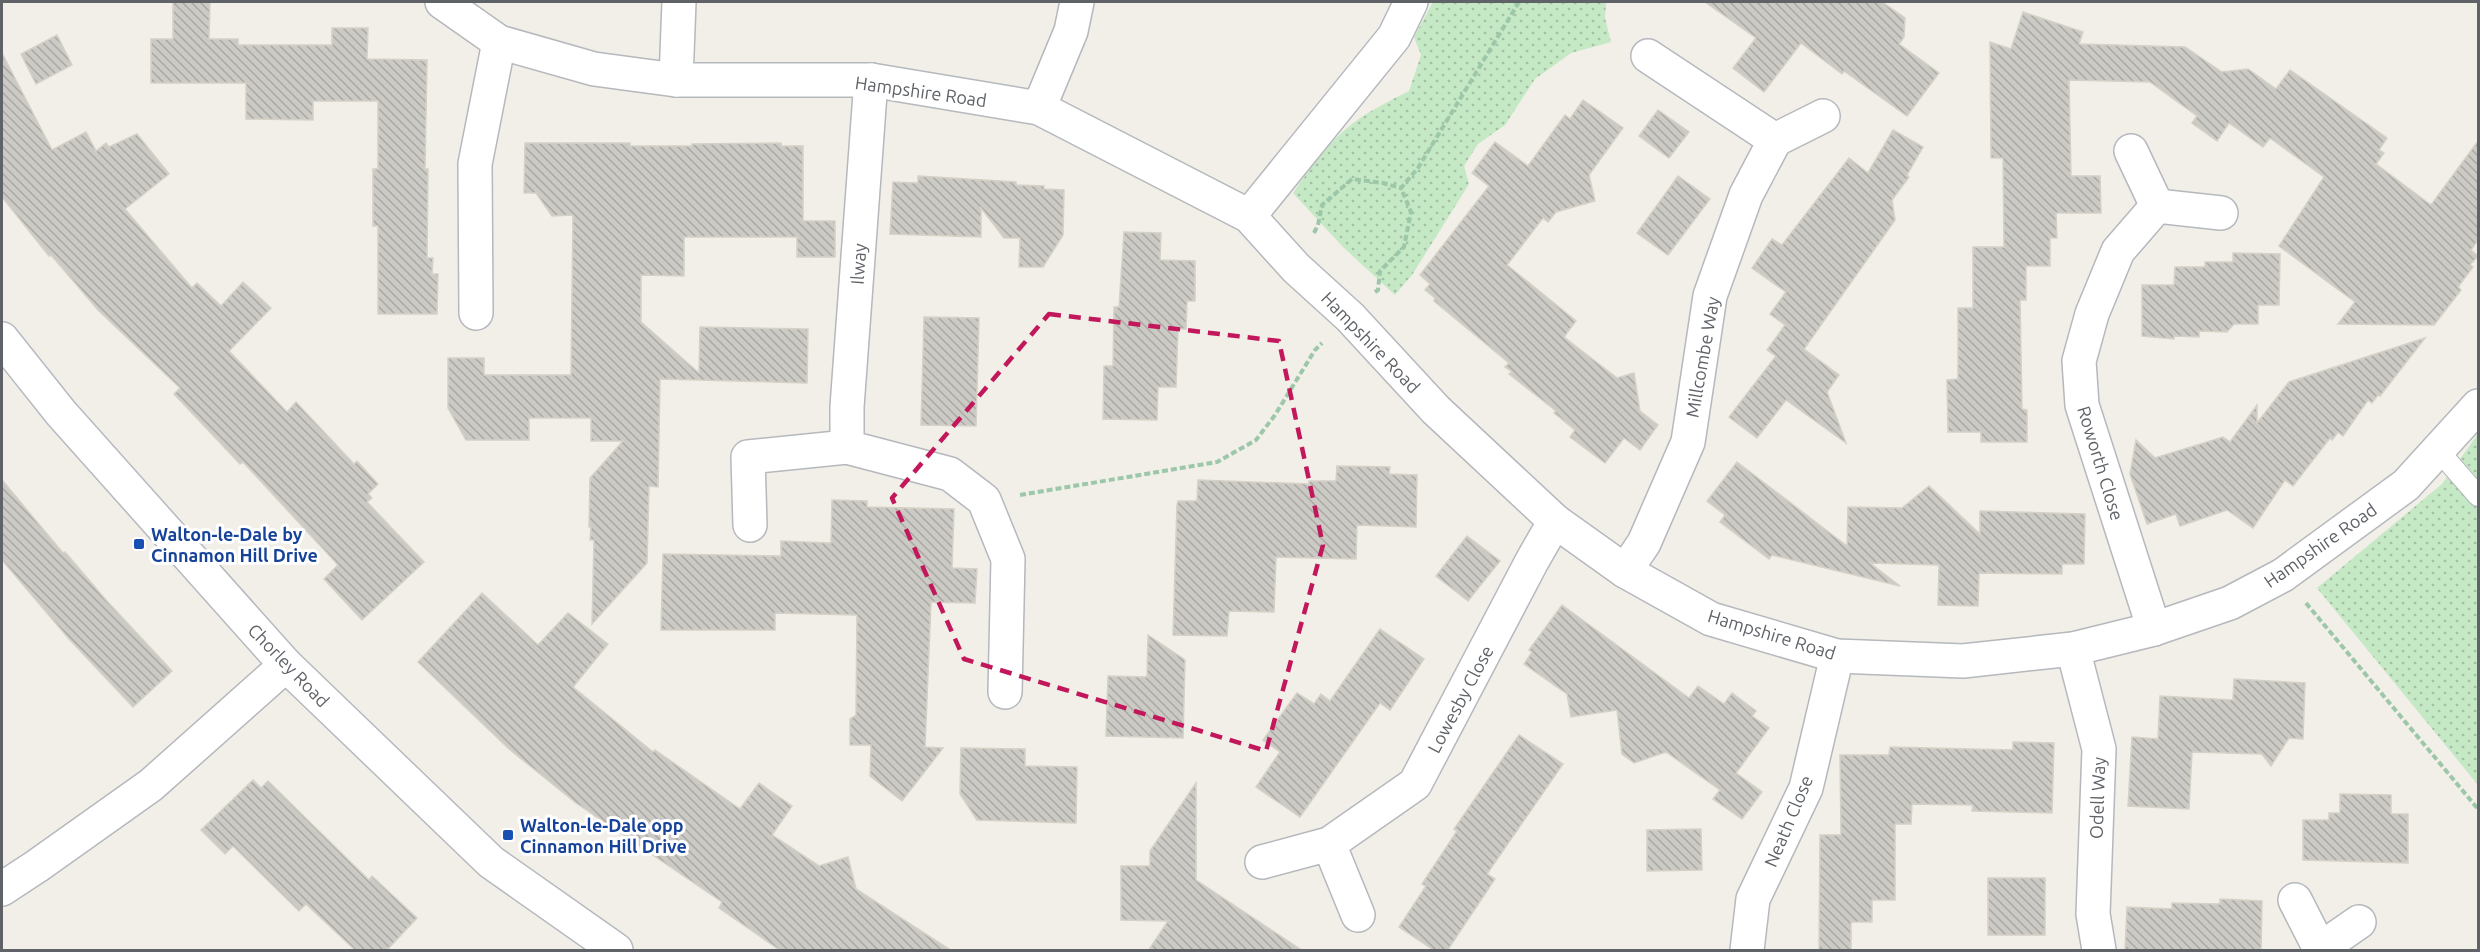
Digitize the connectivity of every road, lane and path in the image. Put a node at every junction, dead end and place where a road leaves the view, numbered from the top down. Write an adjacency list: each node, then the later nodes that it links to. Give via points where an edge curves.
1 (442, 2): 6 (street, Hampshire Road)
2 (679, 2): 8 (street)
3 (1077, 2): 10 (street, via 1071,32)
4 (1411, 2): 17 (street, via 1394,37)
5 (1519, 2): 14 (path, via 1418,168)
6 (500, 42): 8 (street, Hampshire Road, via 594,69); 20 (street, via 475,164)
7 (1648, 56): 12 (street)
8 (676, 80): 9 (street, Hampshire Road)
9 (871, 80): 10 (street, Hampshire Road); 24 (street, Ilway)
10 (1039, 108): 17 (street, Hampshire Road)
11 (1822, 116): 12 (street)
12 (1775, 140): 30 (street, Millcombe Way, via 1746,195 1710,296 1688,442 1644,543)
13 (2131, 151): 15 (street)
14 (1401, 188): 18 (path, via 1352,179 1322,205 1318,225); 19 (path, via 1412,213 1404,247 1380,271)
15 (2157, 206): 16 (street); 32 (street, Roworth Close, via 2118,251 2092,314 2079,360 2082,405)
16 (2221, 213)
17 (1249, 216): 18 (street, Hampshire Road)
18 (1296, 268): 21 (street, Hampshire Road)
19 (1378, 290)
20 (476, 313)
21 (1350, 317): 27 (path, via 1315,350 1256,440 1217,462); 28 (street, Hampshire Road, via 1436,410)
22 (2, 339): 35 (street, Chorley Road, via 61,413)
23 (2478, 406): 25 (street, Hampshire Road)
24 (847, 447): 27 (street, via 950,474); 29 (street, via 748,457)
25 (2438, 450): 26 (lane); 31 (street, Hampshire Road, via 2406,485)
26 (2478, 496)
27 (984, 500): 36 (street, via 1008,560)
28 (1555, 521): 30 (street, Hampshire Road); 38 (street, Lowesby Close, via 1415,784)
29 (750, 525)
30 (1625, 571): 34 (street, Hampshire Road, via 1711,619)
31 (2283, 575): 32 (street, Hampshire Road, via 2230,603); 37 (path)
32 (2154, 628): 33 (street, Hampshire Road)
33 (2073, 649): 34 (street, Hampshire Road, via 1963,661); 47 (street, Odell Way, via 2099,749 2094,914)
34 (1837, 656): 46 (street, Neath Close, via 1806,788 1753,900)
35 (286, 665): 40 (street, via 151,785); 45 (street, Chorley Road, via 491,862)
36 (1005, 692)
37 (2478, 809)
38 (1329, 844): 39 (street, Lowesby Close); 42 (street)
39 (1262, 862)
40 (2, 889)
41 (2295, 900): 44 (street)
42 (1358, 915)
43 (2359, 922): 44 (street)
44 (2320, 950)
45 (616, 951)
46 (1747, 951)
47 (2099, 951)

